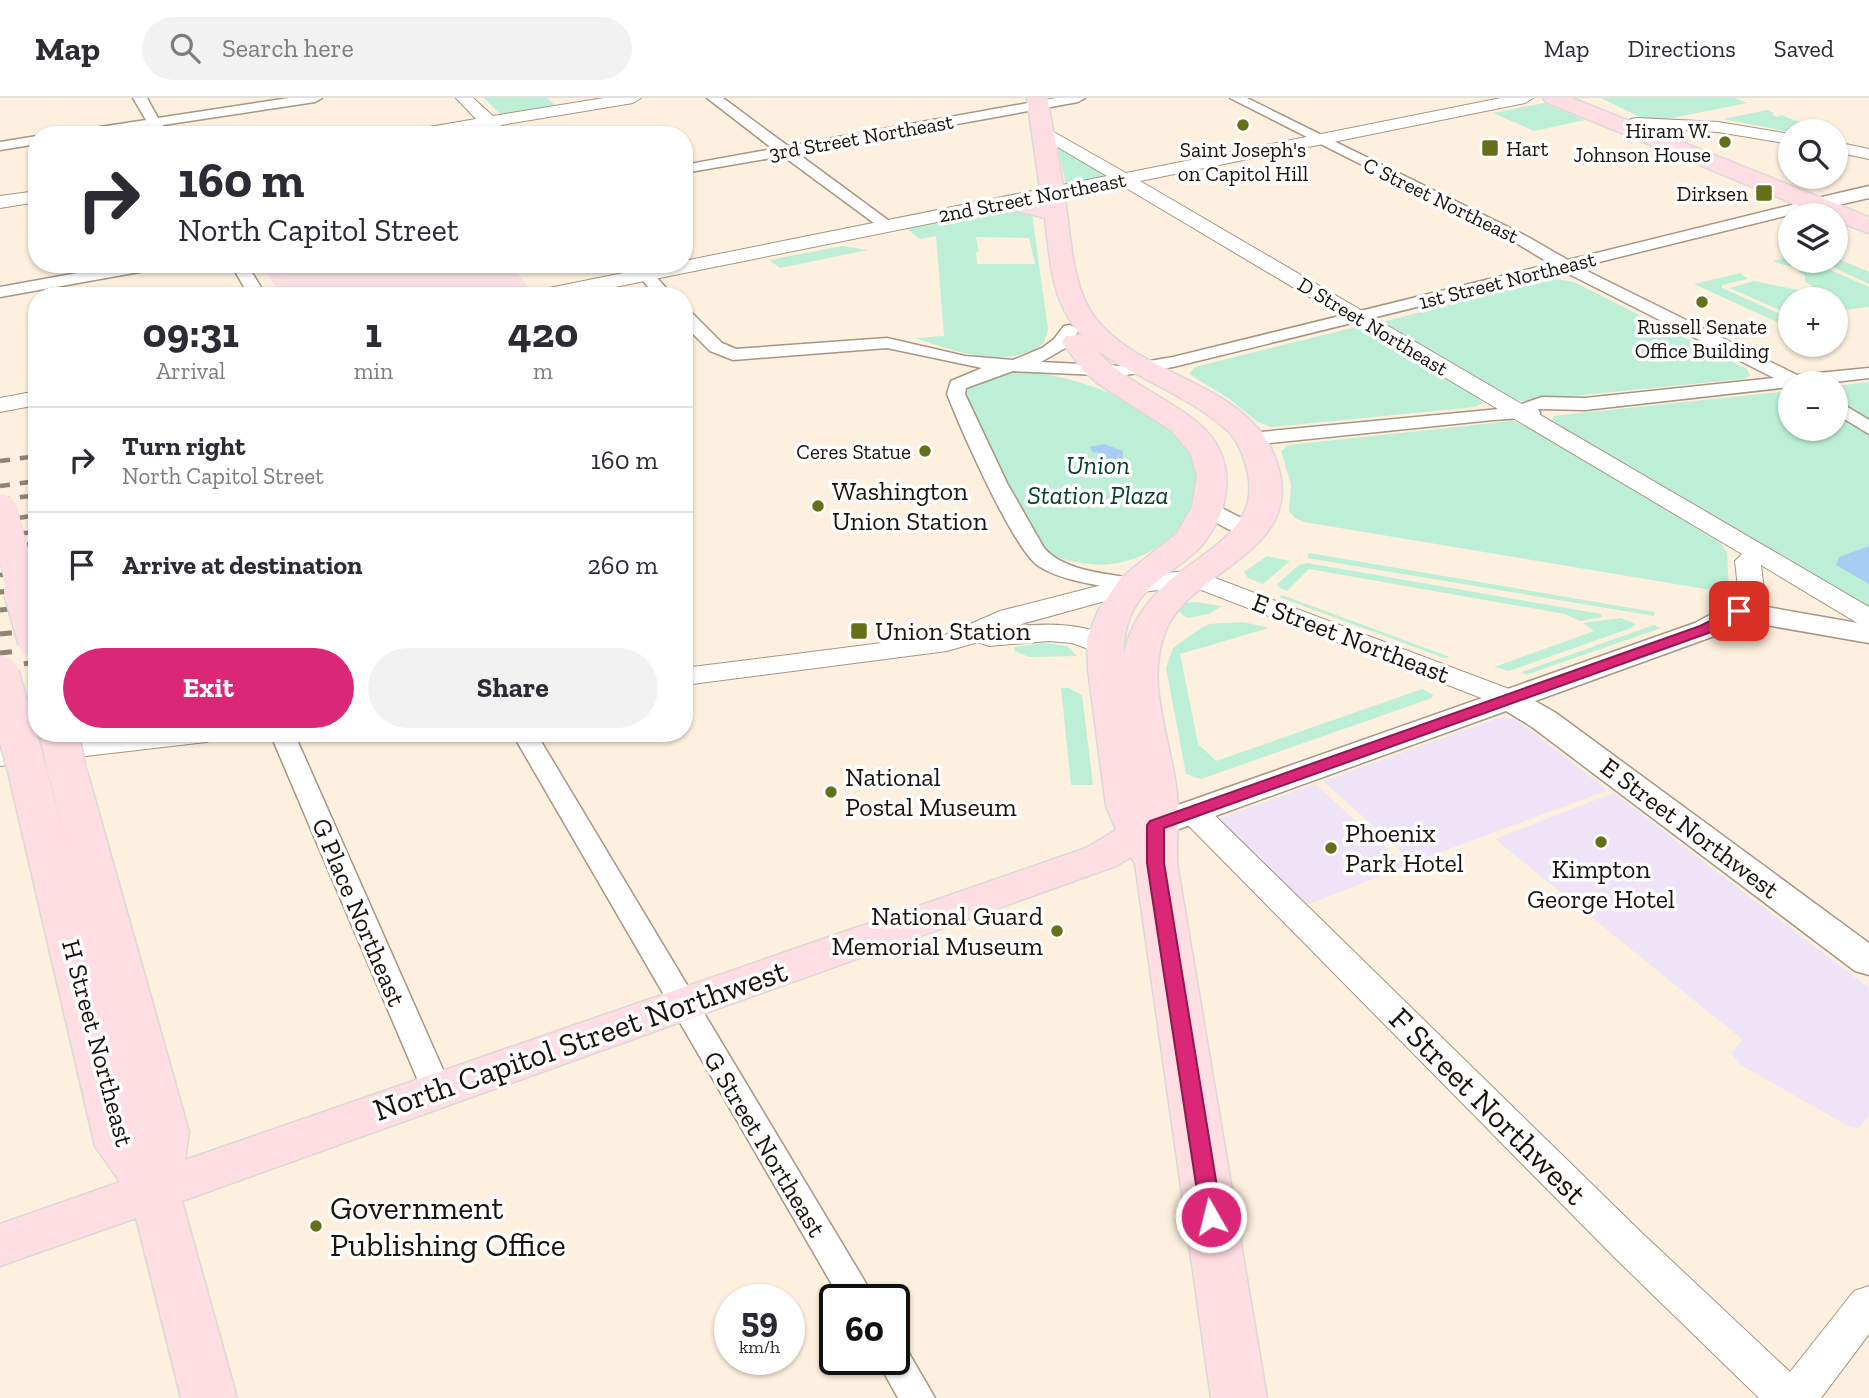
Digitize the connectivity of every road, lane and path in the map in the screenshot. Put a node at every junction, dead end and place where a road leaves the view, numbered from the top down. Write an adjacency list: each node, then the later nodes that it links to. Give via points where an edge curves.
1 (140, 98): 16 (street)
2 (314, 98): 17 (street)
3 (464, 98): 14 (street)
4 (634, 98): 14 (street)
5 (714, 98): 26 (street)
6 (987, 98): 13 (street, D Street Northeast)
7 (1078, 98): 12 (street, 3rd Street Northeast)
8 (1237, 98): 22 (street, C Street Northeast)
9 (1525, 98): 22 (street, 2nd Street Northeast)
10 (1553, 98): 28 (main road)
11 (1585, 98): 15 (main road)
12 (1038, 102): 13 (street, 3rd Street Northeast); 20 (main road)
13 (1008, 111): 20 (street, D Street Northeast); 26 (street, 3rd Street Northeast)
14 (488, 122): 18 (street); 19 (street)
15 (1637, 123): 21 (street, via 1718,127); 28 (main road)
16 (156, 126)
17 (173, 126)
18 (465, 126)
19 (492, 126)
20 (1042, 131): 30 (street, D Street Northeast); 34 (main road)
21 (1778, 137)
22 (1320, 139): 30 (street, 2nd Street Northeast); 43 (street, C Street Northeast)
23 (28, 142): 24 (street)
24 (0, 146)
25 (1848, 150): 27 (street)
26 (786, 151): 29 (street, 3rd Street Northeast); 40 (street)
27 (1869, 154)
28 (1697, 155): 35 (main road)
29 (693, 167)
30 (1125, 178): 34 (street, 2nd Street Northeast); 51 (street, D Street Northeast)
31 (1869, 192): 36 (main road, 1st Street Northeast)
32 (28, 197): 33 (street)
33 (0, 202)
34 (1055, 203): 37 (main road); 49 (main road)
35 (1814, 203)
36 (1820, 203)
37 (976, 208): 40 (street, 2nd Street Northeast)
38 (1778, 213): 43 (street, 1st Street Northeast)
39 (1848, 217): 41 (main road)
40 (887, 226): 42 (street, 2nd Street Northeast)
41 (1869, 226)
42 (693, 260)
43 (1565, 265): 51 (street, 1st Street Northeast); 55 (street, C Street Northeast)
44 (106, 273): 50 (street)
45 (625, 273): 47 (street, 2nd Street Northeast)
46 (644, 273): 48 (street)
47 (573, 287)
48 (657, 287)
49 (1067, 289): 53 (main road, via 1063,306); 58 (main road, via 1093,332 1113,349)
50 (0, 292)
51 (1356, 317): 58 (street, 1st Street Northeast); 62 (street, D Street Northeast)
52 (693, 324): 54 (street, via 716,347 733,355 881,343)
53 (1070, 330): 54 (street, via 1049,353); 58 (main road, via 1084,355)
54 (1005, 366): 58 (street); 72 (street, via 957,385 956,394 1032,549 1055,565)
55 (1778, 373)
56 (1869, 373): 57 (street)
57 (1848, 376)
58 (1124, 377): 65 (main road, via 1212,404); 67 (main road, via 1201,444 1213,476)
59 (1778, 384): 62 (street, via 1585,404 1567,412)
60 (28, 400): 61 (street)
61 (0, 405)
62 (1517, 411): 65 (street); 70 (street, D Street Northeast)
63 (1848, 414): 64 (street)
64 (1869, 428)
65 (1250, 439): 68 (main road, via 1264,467 1266,487 1262,512)
66 (0, 506): 73 (main road, bridge)
67 (1208, 507): 68 (street); 69 (main road)
68 (1252, 531): 71 (main road)
69 (1190, 539): 71 (main road, via 1189,569); 72 (main road)
70 (1759, 554): 74 (street, via 1748,561 1752,598); 75 (street, D Street Northeast)
71 (1194, 579): 72 (street); 81 (street, E Street Northeast); 88 (main road, via 1153,618 1141,653 1139,678 1157,796)
72 (1133, 585): 77 (street, via 1010,617); 78 (main road, via 1110,621)
73 (28, 607)
74 (1739, 611): 76 (main road); 81 (main road, via 1706,629)
75 (1869, 618)
76 (1869, 634)
77 (947, 643): 78 (street, via 1059,632 1083,636); 80 (street)
78 (1105, 647): 88 (main road, via 1126,806)
79 (0, 675): 82 (main road, H Street Northeast, bridge)
80 (693, 676)
81 (1507, 698): 88 (main road); 89 (main road, E Street Northwest, via 1544,720)
82 (28, 735)
83 (31, 742): 87 (main road, H Street Northeast, bridge)
84 (148, 742): 87 (street)
85 (286, 742): 91 (street, G Place Northeast)
86 (529, 742): 90 (street, G Street Northeast)
87 (39, 759): 92 (main road, H Street Northeast, via 120,1146)
88 (1156, 832): 90 (main road, North Capitol Street Northwest, via 1101,832 822,943); 100 (main road); 101 (street, F Street Northwest, via 1578,1196)
89 (1869, 962)
90 (677, 994): 91 (main road, North Capitol Street Northwest); 95 (street, G Street Northeast)
91 (433, 1080): 92 (main road, North Capitol Street Northwest)
92 (151, 1175): 93 (main road); 94 (main road, North Capitol Street Northwest); 98 (main road, H Street Northeast)
93 (0, 1220)
94 (0, 1245)
95 (849, 1284)
96 (1869, 1303): 102 (street)
97 (903, 1375): 99 (street)
98 (209, 1398)
99 (917, 1398)
100 (1239, 1398)
101 (1787, 1398)
102 (1795, 1398)

